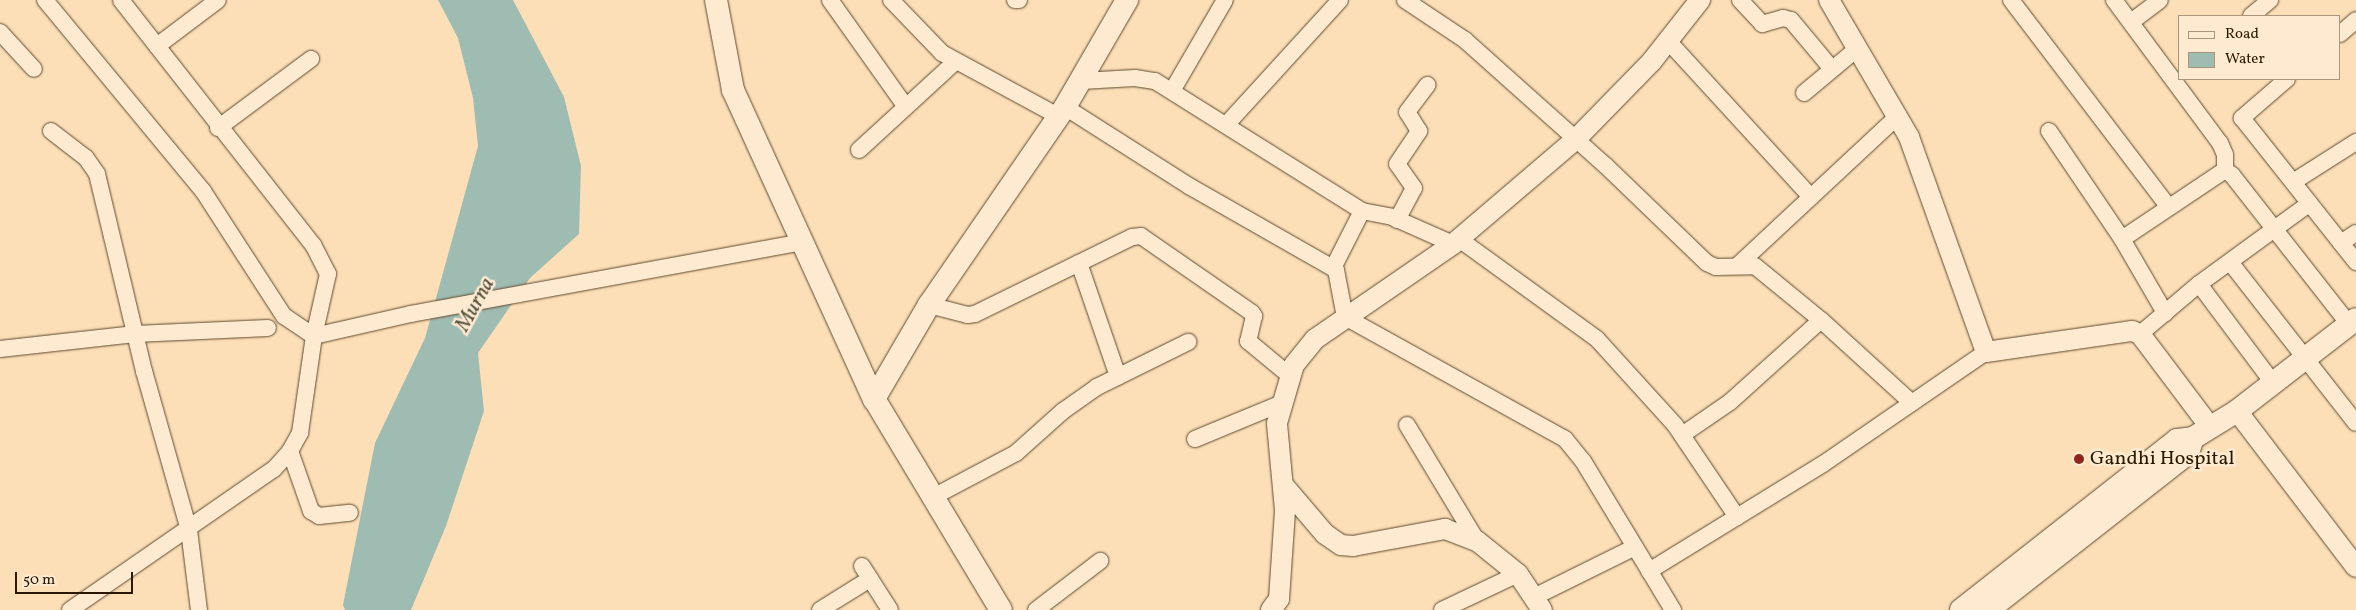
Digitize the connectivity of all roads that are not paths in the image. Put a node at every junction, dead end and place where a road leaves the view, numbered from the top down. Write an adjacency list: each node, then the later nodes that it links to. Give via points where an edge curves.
1 (45, 0): 72 (street, via 203,191 284,316)
2 (121, 0): 24 (street)
3 (218, 0): 24 (street)
4 (716, 0): 55 (main road, via 733,90)
5 (830, 0): 35 (street)
6 (891, 0): 27 (street, via 929,42)
7 (1126, 0): 31 (main road)
8 (1225, 0): 33 (street)
9 (1340, 0): 38 (street)
10 (1405, 0): 42 (street, via 1451,28)
11 (1700, 0): 23 (street)
12 (1740, 0): 29 (street, via 1762,24 1783,18 1791,20)
13 (1829, 0): 25 (street)
14 (2011, 0): 49 (street)
15 (2114, 0): 20 (street)
16 (2160, 0): 20 (street)
17 (2270, 0): 18 (street)
18 (2252, 15)
19 (2356, 20): 22 (street)
20 (2131, 22): 45 (street, via 2220,143 2225,155)
21 (0, 32): 28 (street)
22 (2341, 33)
23 (1669, 42): 42 (street); 47 (street)
24 (157, 46): 39 (street)
25 (1858, 48): 29 (street); 37 (street)
26 (311, 60): 39 (street)
27 (955, 62): 35 (street); 36 (street)
28 (34, 69)
29 (1832, 69): 34 (street)
30 (2286, 80): 46 (street, via 2242,118)
31 (1081, 82): 33 (street, via 1146,78); 36 (main road)
32 (1427, 85): 51 (street, via 1407,112 1419,131 1397,164 1414,188)
33 (1172, 91): 38 (street)
34 (1804, 93)
35 (906, 107): 44 (street)
36 (1062, 111): 62 (street); 64 (main road)
37 (1899, 115): 47 (street); 75 (street)
38 (1226, 125): 50 (street)
39 (218, 128): 72 (street, via 324,261 328,274)
40 (2050, 130): 54 (street)
41 (50, 131): 70 (street, via 86,158 97,174)
42 (1576, 139): 56 (street); 61 (street, via 1707,264 1716,268)
43 (2356, 142): 46 (street)
44 (859, 150)
45 (2225, 170): 49 (street); 52 (street, via 2232,174)
46 (2293, 182): 48 (street)
47 (1811, 197): 61 (street)
48 (2310, 204): 52 (street); 57 (street)
49 (2168, 206): 54 (street)
50 (1362, 211): 51 (street); 62 (street)
51 (1397, 220): 56 (street)
52 (2274, 230): 58 (street); 68 (street)
53 (2356, 233): 57 (street)
54 (2122, 239): 65 (street)
55 (802, 242): 72 (street, via 411,314); 80 (main road, via 843,337)
56 (1456, 242): 66 (street); 87 (street, via 1597,339 1652,397)
57 (2341, 242): 59 (street)
58 (2230, 262): 63 (street); 76 (street)
59 (2356, 262)
60 (1079, 263): 64 (street, via 975,314); 77 (street, via 1132,237 1146,237 1252,313 1248,341); 78 (street)
61 (1737, 266): 67 (street, via 1755,266)
62 (1333, 268): 66 (street, via 1338,274)
63 (2199, 284): 65 (street); 79 (street)
64 (929, 305): 80 (main road)
65 (2165, 312): 71 (street)
66 (1345, 317): 77 (street, via 1314,339); 97 (street, via 1565,440 1583,461)
67 (1821, 320): 81 (street); 87 (street, via 1730,402)
68 (2353, 322): 76 (main road)
69 (268, 328): 70 (street)
70 (135, 334): 74 (street); 95 (street)
71 (2140, 334): 75 (street, via 2132,331); 86 (street)
72 (314, 336): 89 (street, via 300,433)
73 (1188, 342): 78 (street)
74 (0, 349)
75 (1986, 352): 81 (street)
76 (2306, 358): 79 (main road); 84 (street)
77 (1289, 375): 82 (street)
78 (1118, 376): 91 (street, via 1075,402 1016,453)
79 (2273, 382): 83 (main road)
80 (874, 398): 91 (main road)
81 (1912, 403): 94 (street)
82 (1280, 404): 88 (street); 90 (street, via 1277,423)
83 (2237, 411): 86 (main road); 99 (street)
84 (2353, 413)
85 (1408, 425): 96 (street)
86 (2201, 432): 93 (main road, via 2188,453)
87 (1682, 435): 94 (street)
88 (1195, 440)
89 (290, 451): 92 (street, via 311,511 319,516); 95 (street, via 274,469)
90 (1284, 486): 96 (street, via 1325,534 1341,545 1353,546 1445,529); 105 (street)
91 (933, 497): 110 (main road)
92 (350, 513)
93 (2098, 513): 114 (main road); 115 (main road)
94 (1737, 516): 100 (street)
95 (189, 530): 104 (street); 107 (street)
96 (1477, 541): 101 (street)
97 (1635, 547): 100 (street); 103 (street)
98 (1100, 561): 111 (street)
99 (2356, 566)
100 (1649, 571): 113 (street)
101 (1518, 574): 102 (street); 103 (street)
102 (1474, 603): 112 (street)
103 (1539, 603)
104 (89, 605): 106 (street)
105 (1279, 606)
106 (70, 610)
107 (198, 610)
108 (820, 610): 109 (street, via 866,572)
109 (890, 610)
110 (1001, 610)
111 (1036, 610)
112 (1442, 610)
113 (1673, 610)
114 (1961, 610)
115 (1988, 610)

